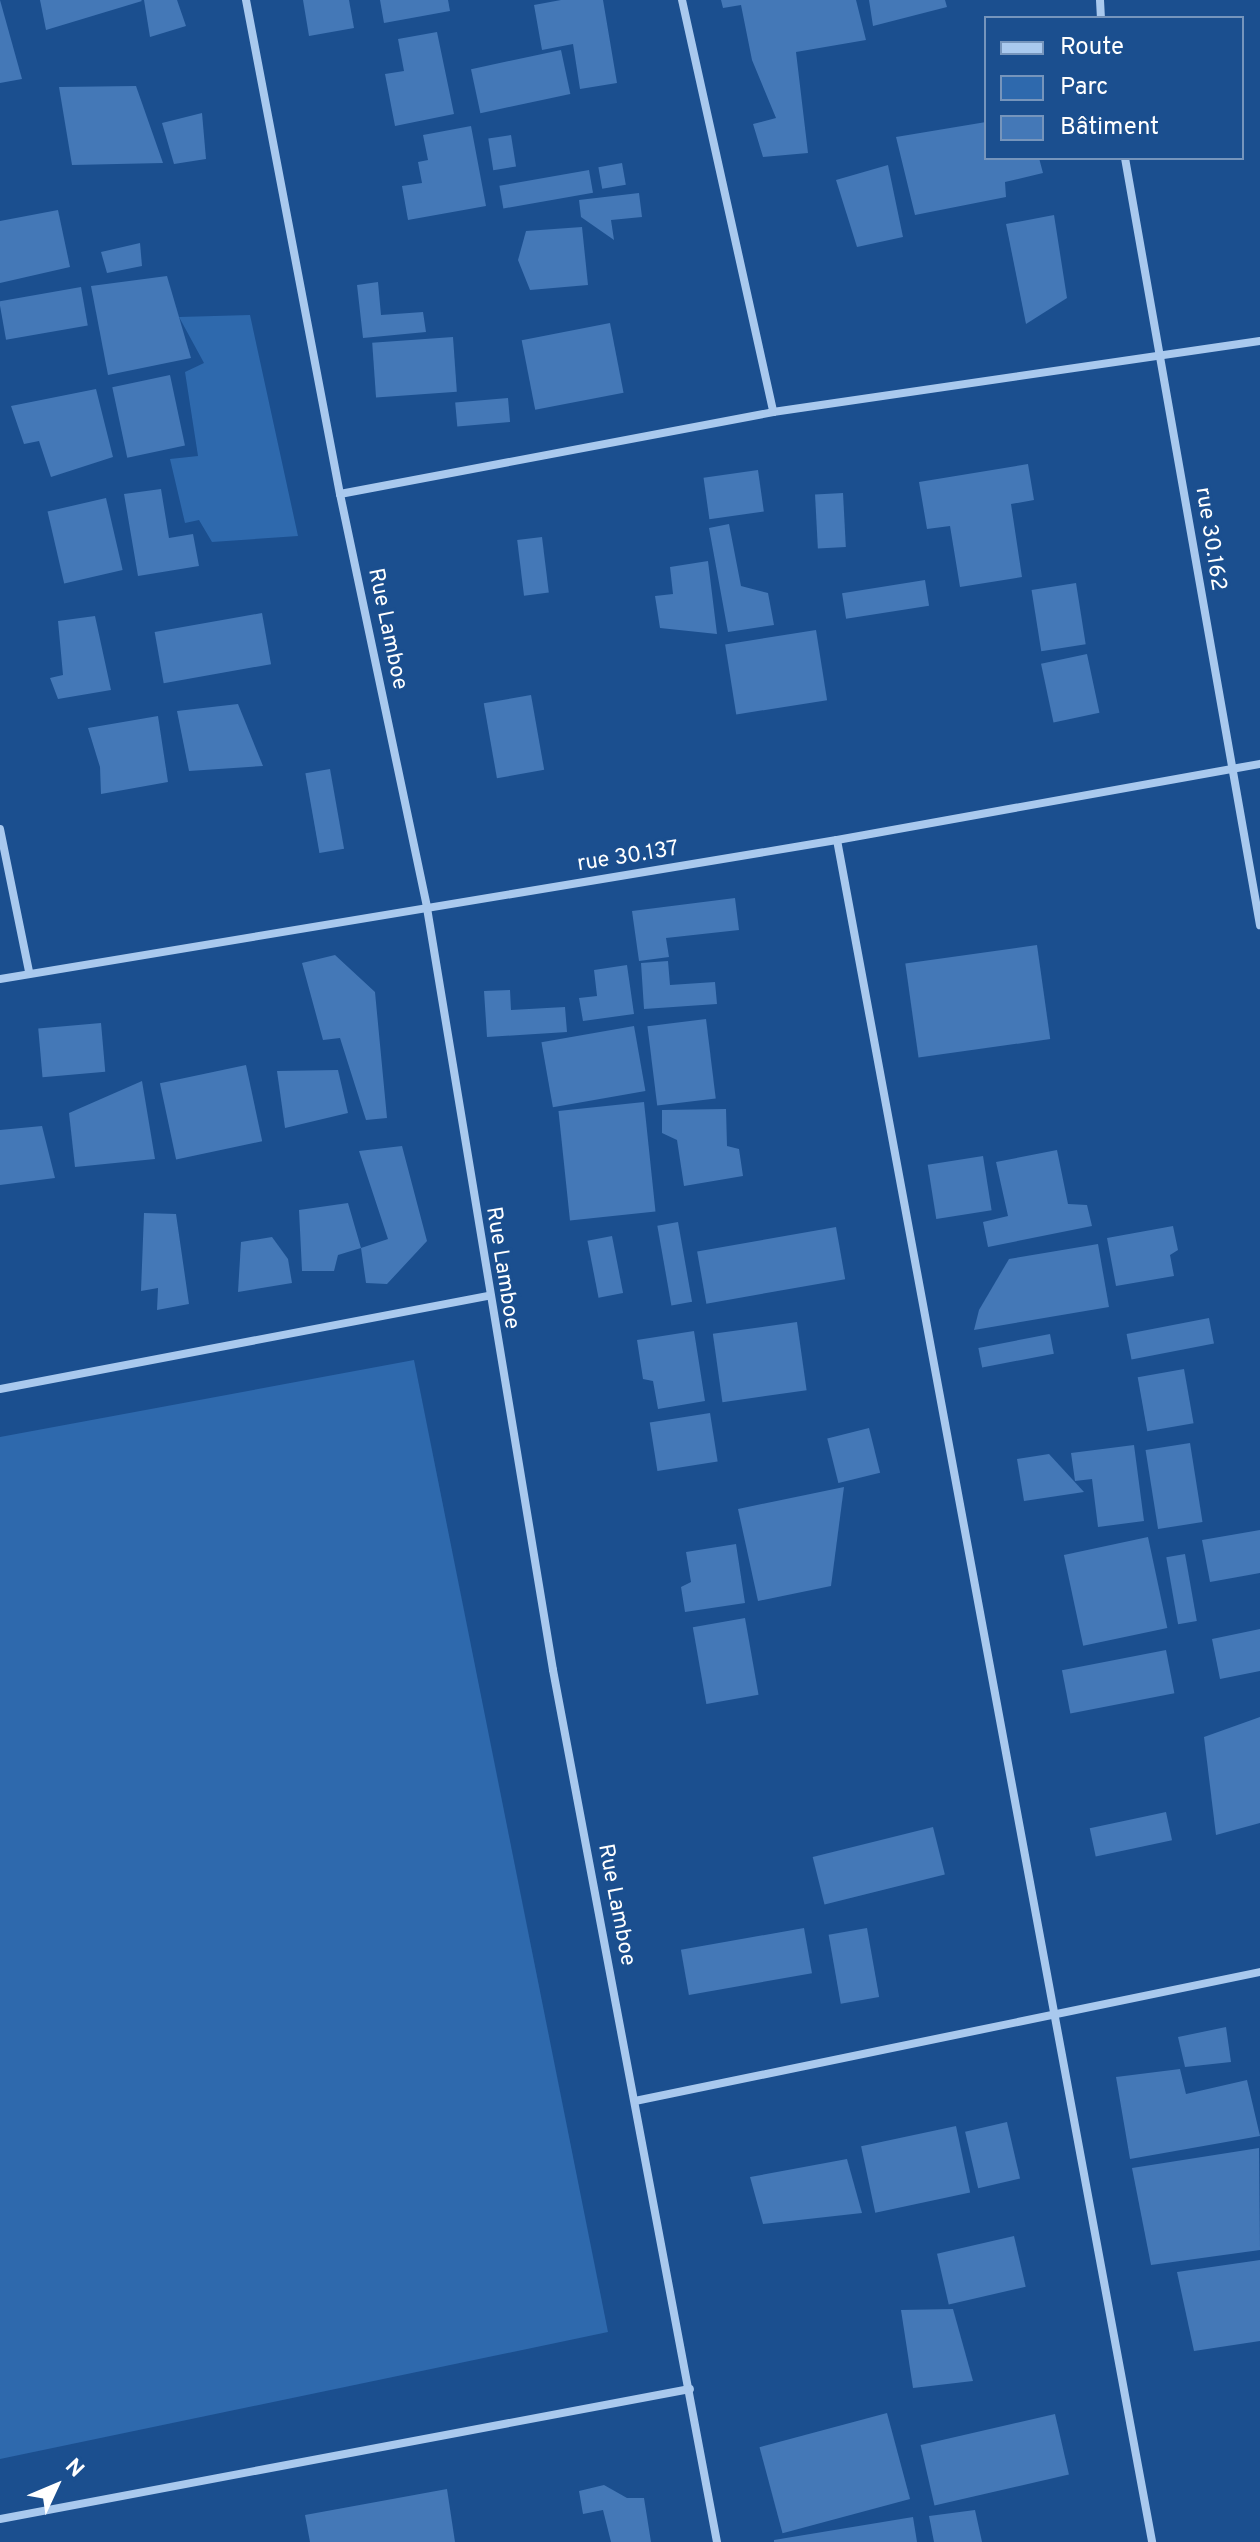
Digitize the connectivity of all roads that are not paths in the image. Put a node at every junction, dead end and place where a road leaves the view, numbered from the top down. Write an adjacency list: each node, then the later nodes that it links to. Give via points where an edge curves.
1 (246, 0): 7 (street, Rue Lamboe)
2 (682, 0): 6 (street)
3 (1125, 160): 5 (street, rue 30.162)
4 (1260, 341): 5 (street)
5 (1162, 358): 6 (street); 9 (street, rue 30.162)
6 (773, 412): 7 (street)
7 (340, 494): 12 (street, Rue Lamboe)
8 (1260, 764): 9 (street, rue 30.137)
9 (1230, 769): 11 (street, rue 30.137); 13 (street, rue 30.162)
10 (0, 829): 14 (street)
11 (837, 840): 12 (street, rue 30.137); 19 (street)
12 (427, 908): 14 (street, rue 30.137); 16 (street, Rue Lamboe)
13 (1260, 925)
14 (29, 972): 15 (street, rue 30.137)
15 (0, 979)
16 (488, 1296): 17 (street); 20 (street, Rue Lamboe)
17 (0, 1389)
18 (1260, 1972): 19 (street)
19 (1052, 2015): 20 (street); 24 (street)
20 (635, 2101): 21 (street, Rue Lamboe)
21 (690, 2389): 22 (street); 23 (street, Rue Lamboe)
22 (0, 2519)
23 (717, 2542)
24 (1152, 2542)

